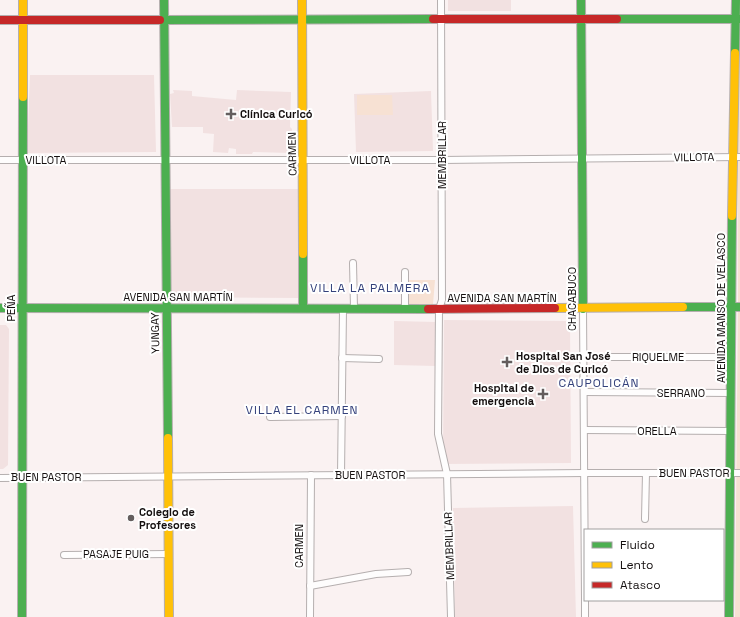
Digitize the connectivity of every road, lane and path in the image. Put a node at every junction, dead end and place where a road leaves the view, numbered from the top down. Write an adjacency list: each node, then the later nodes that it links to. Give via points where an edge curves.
1 (23, 0): 11 (street, PEÑA)
2 (164, 0): 12 (street, YUNGAY)
3 (302, 0): 13 (street, CARMEN)
4 (441, 0): 7 (street, MEMBRILLAR)
5 (581, 0): 8 (street, CHACABUCO)
6 (736, 0): 9 (street, AVENIDA MANSO DE VELASCO)
7 (441, 19): 8 (street); 13 (street); 20 (street, MEMBRILLAR)
8 (581, 19): 9 (street); 15 (street, CHACABUCO)
9 (738, 19): 14 (street, AVENIDA MANSO DE VELASCO)
10 (0, 20): 11 (street)
11 (23, 20): 12 (street); 17 (street, PEÑA)
12 (164, 20): 13 (street); 18 (street, YUNGAY)
13 (302, 20): 19 (street, CARMEN)
14 (736, 157): 15 (street, VILLOTA); 23 (street, AVENIDA MANSO DE VELASCO)
15 (582, 158): 20 (street, VILLOTA); 32 (street, CHACABUCO)
16 (0, 160): 17 (street, VILLOTA)
17 (22, 160): 18 (street, VILLOTA); 25 (street, PEÑA)
18 (165, 160): 19 (street, VILLOTA); 26 (street, YUNGAY)
19 (303, 160): 20 (street, VILLOTA); 27 (street, CARMEN)
20 (442, 160): 31 (street, MEMBRILLAR, via 442,300)
21 (353, 263): 29 (street)
22 (405, 272): 30 (street)
23 (736, 307): 32 (street, AVENIDA SAN MARTÍN); 34 (street, AVENIDA MANSO DE VELASCO)
24 (0, 308): 25 (street, AVENIDA SAN MARTÍN)
25 (22, 308): 26 (street, AVENIDA SAN MARTÍN); 52 (street, PEÑA)
26 (166, 308): 27 (street, AVENIDA SAN MARTÍN); 50 (street, YUNGAY)
27 (303, 308): 28 (street, AVENIDA SAN MARTÍN)
28 (343, 308): 29 (street, AVENIDA SAN MARTÍN); 35 (street)
29 (354, 308): 30 (street, AVENIDA SAN MARTÍN)
30 (405, 309): 31 (street, AVENIDA SAN MARTÍN)
31 (439, 309): 32 (street, AVENIDA SAN MARTÍN); 46 (street, MEMBRILLAR, via 438,434)
32 (583, 309): 33 (street, CHACABUCO)
33 (583, 357): 34 (street, RIQUELME); 37 (street, CHACABUCO)
34 (732, 357): 38 (street, AVENIDA MANSO DE VELASCO)
35 (342, 358): 36 (street); 39 (street)
36 (379, 359)
37 (584, 392): 38 (street, SERRANO); 41 (street, CHACABUCO)
38 (731, 393): 42 (street, AVENIDA MANSO DE VELASCO)
39 (342, 416): 40 (street); 49 (street)
40 (270, 417)
41 (584, 430): 42 (street, ORELLA); 43 (street, CHACABUCO)
42 (730, 431): 47 (street, AVENIDA MANSO DE VELASCO)
43 (584, 473): 44 (street, BUEN PASTOR); 46 (street, BUEN PASTOR); 54 (street, CHACABUCO)
44 (646, 473): 47 (street, BUEN PASTOR); 53 (street)
45 (740, 473): 47 (street, BUEN PASTOR)
46 (447, 474): 49 (street, BUEN PASTOR); 63 (street, MEMBRILLAR)
47 (729, 474): 65 (street, AVENIDA MANSO DE VELASCO)
48 (311, 475): 49 (street, BUEN PASTOR); 50 (street, BUEN PASTOR); 58 (street, CARMEN)
49 (341, 475)
50 (168, 476): 52 (street, BUEN PASTOR); 55 (street, YUNGAY)
51 (0, 478): 52 (street, BUEN PASTOR)
52 (22, 478): 60 (street, PEÑA)
53 (646, 520)
54 (584, 529)
55 (168, 554): 56 (street, PASAJE PUIG); 61 (street, YUNGAY)
56 (64, 555)
57 (408, 572): 58 (street, via 376,574)
58 (310, 586): 62 (street, CARMEN)
59 (585, 601): 64 (street, CHACABUCO)
60 (22, 617)
61 (169, 617)
62 (310, 617)
63 (451, 617)
64 (585, 617)
65 (728, 617)

